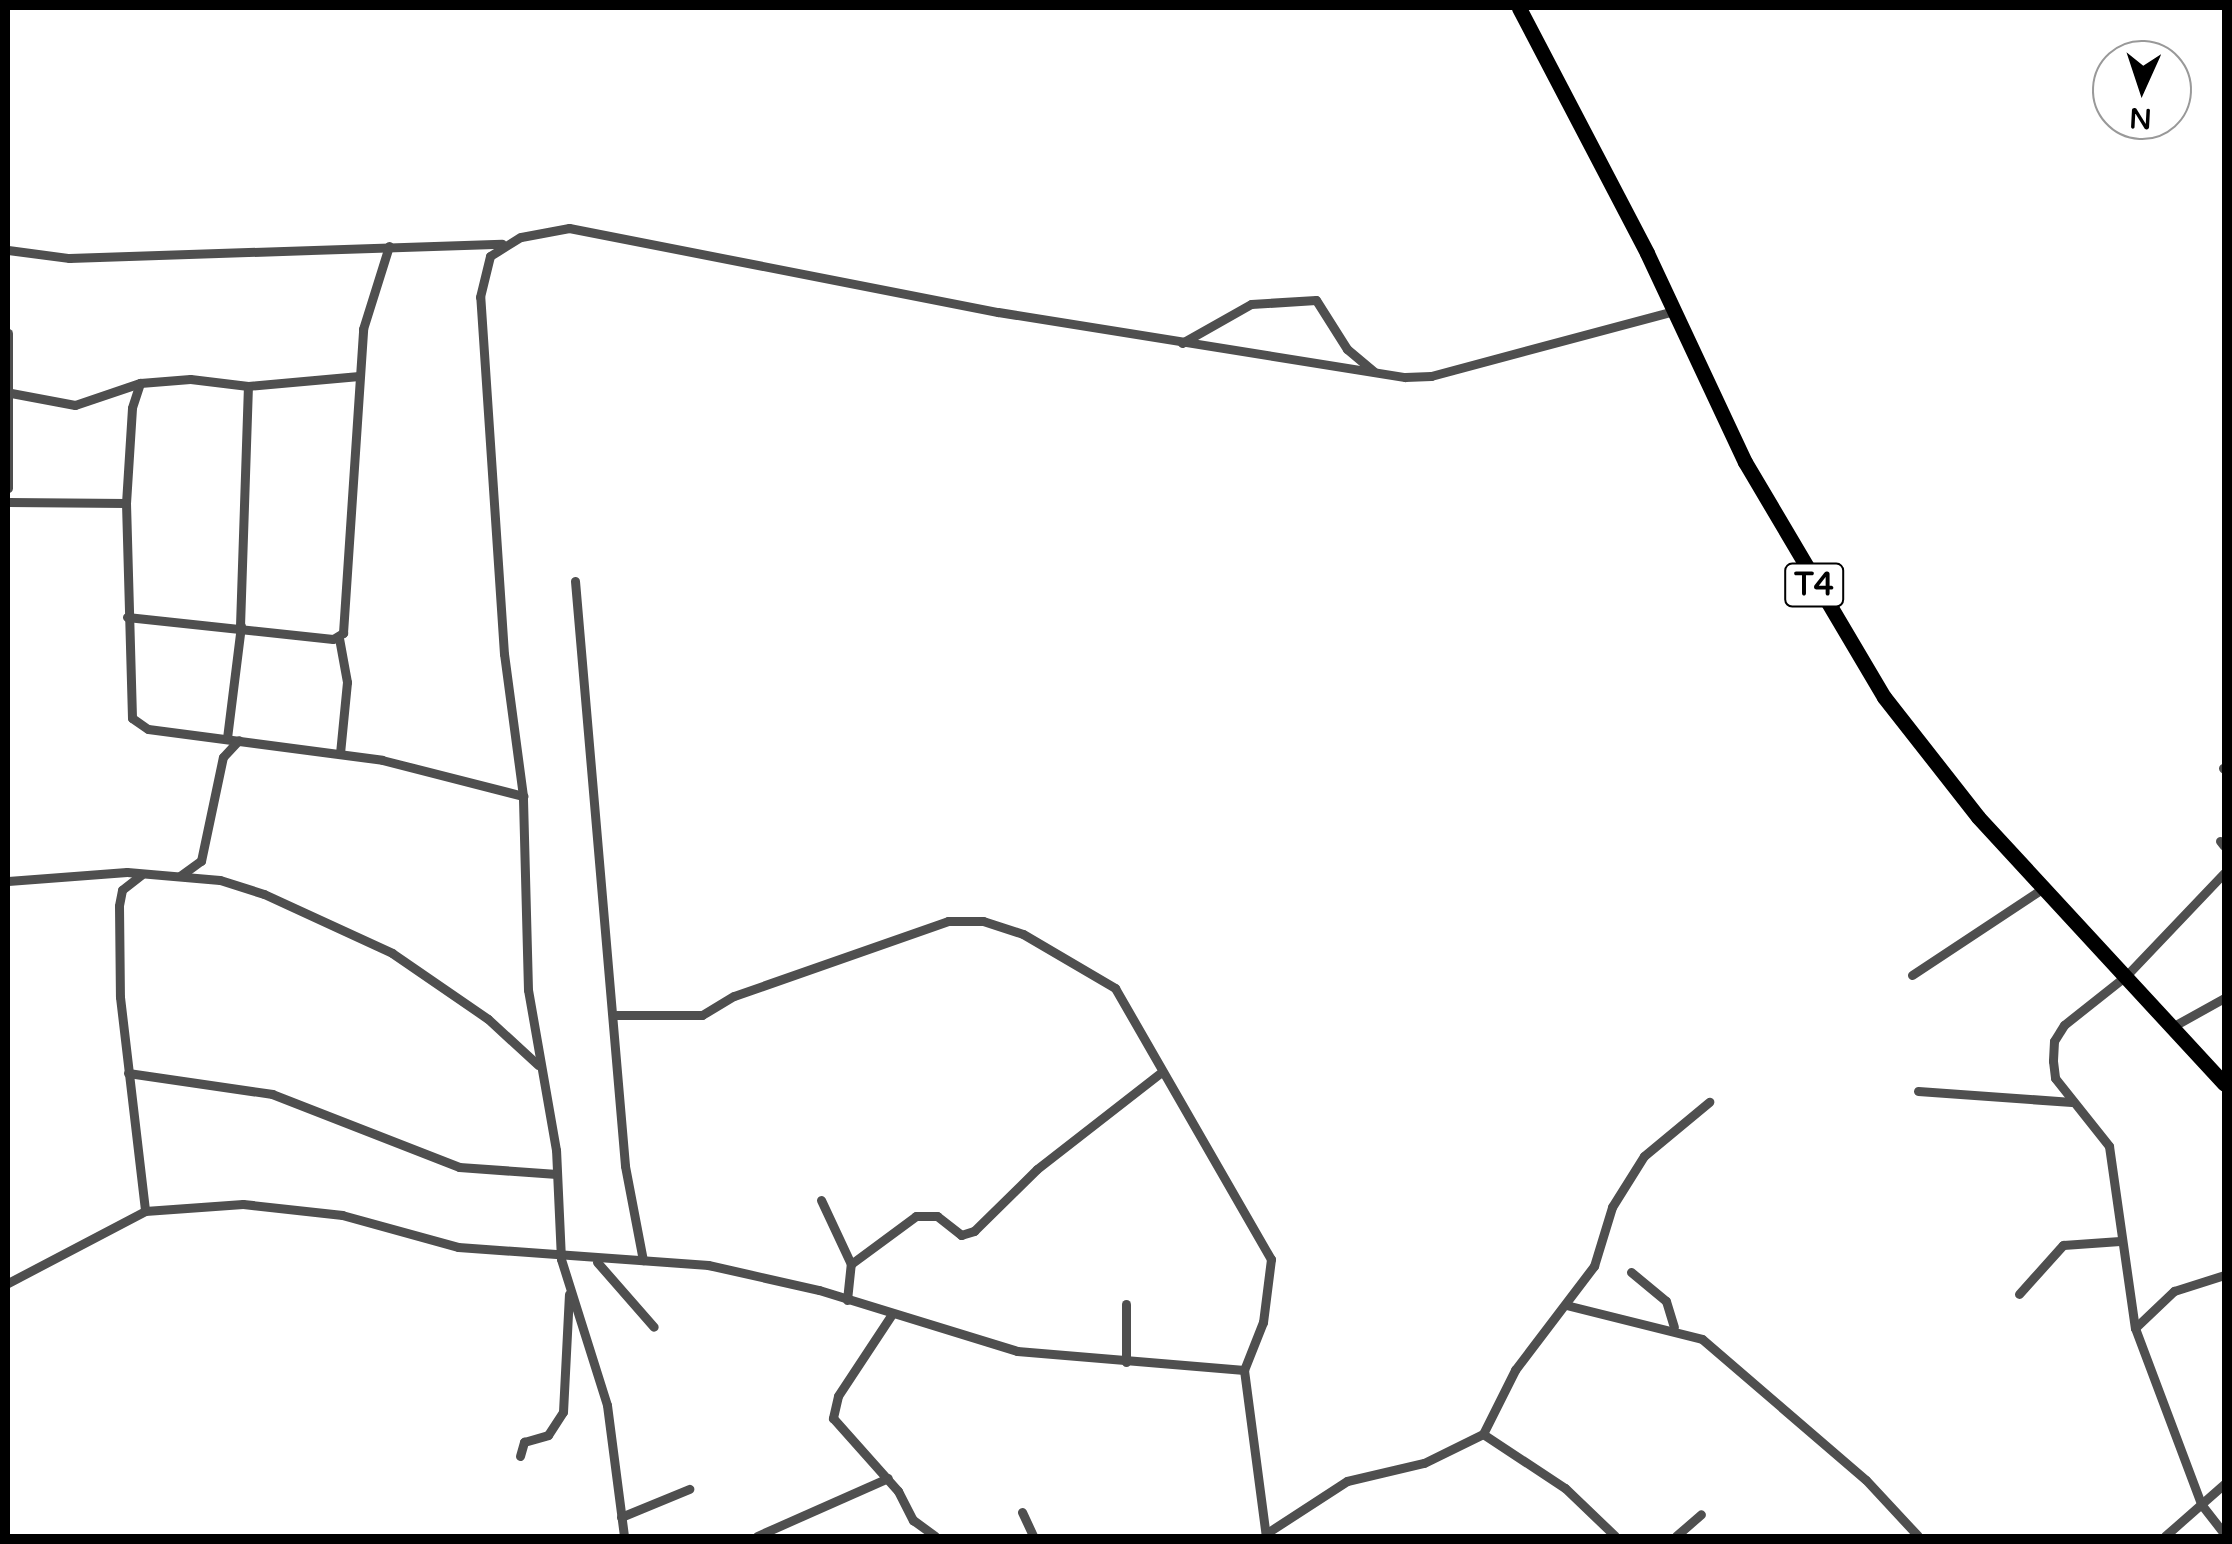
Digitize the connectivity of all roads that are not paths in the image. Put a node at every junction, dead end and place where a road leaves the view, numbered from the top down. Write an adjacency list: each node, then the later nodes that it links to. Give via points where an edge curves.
1 (1519, 8): 5 (highway, T4)
2 (502, 244): 3 (street); 7 (street, via 569,228); 25 (street, via 490,256 480,297 504,654)
3 (389, 246): 4 (street, via 68,258); 9 (street, via 369,302)
4 (8, 250)
5 (1672, 312): 8 (street, via 1431,376); 32 (highway, T4, via 1744,462 1884,696)
6 (8, 333): 12 (street)
7 (1182, 343): 8 (street); 8 (street, via 1251,304 1316,300 1346,349)
8 (1377, 374)
9 (359, 376): 11 (street); 19 (street, via 345,535 346,626)
10 (140, 382): 11 (street); 12 (street, via 75,404); 15 (street)
11 (248, 386): 18 (street)
12 (11, 393): 13 (street)
13 (8, 488)
14 (8, 502): 15 (street)
15 (126, 504): 17 (street)
16 (575, 582): 36 (street)
17 (126, 616): 18 (street); 20 (street, via 132,718 148,729)
18 (241, 626): 19 (street); 21 (street)
19 (339, 638): 23 (street, via 347,682)
20 (205, 736): 21 (street); 24 (street)
21 (227, 738): 22 (street)
22 (239, 740): 23 (street); 24 (street)
23 (340, 754): 25 (street)
24 (223, 757): 26 (street)
25 (523, 796): 38 (street, via 525,959)
26 (201, 862): 29 (street); 30 (street)
27 (2224, 873): 34 (street)
28 (142, 874): 29 (street); 31 (street); 39 (street, via 122,890 118,906)
29 (176, 878): 30 (street)
30 (220, 880): 38 (street, via 347,928 392,953 488,1019)
31 (8, 881)
32 (2042, 889): 33 (street); 34 (highway, T4)
33 (1912, 975)
34 (2127, 975): 37 (highway, T4); 44 (street, via 2064,1025 2054,1041 2055,1078)
35 (2224, 998): 37 (street)
36 (617, 1014): 40 (street, via 702,1014 916,928 983,921 1023,934 1115,988); 50 (street, via 626,1166)
37 (2172, 1028): 41 (highway, T4)
38 (540, 1067): 45 (street)
39 (128, 1073): 45 (street, via 272,1094 459,1167); 47 (street)
40 (1159, 1074): 52 (street, via 1038,1169 974,1232 961,1235 936,1216 916,1216); 66 (street, via 1271,1259 1263,1322)
41 (2221, 1075)
42 (1918, 1091): 44 (street)
43 (1709, 1102): 60 (street, via 1644,1156 1612,1207 1603,1249)
44 (2072, 1102): 48 (street, via 2109,1146)
45 (558, 1174): 49 (street)
46 (821, 1200): 52 (street)
47 (145, 1211): 49 (street, via 208,1203 342,1214 458,1248); 55 (street)
48 (2120, 1241): 57 (street, via 2063,1246); 64 (street)
49 (561, 1259): 51 (street); 56 (street)
50 (642, 1260): 51 (street); 58 (street, via 708,1265)
51 (597, 1262): 62 (street)
52 (851, 1264): 58 (street)
53 (1631, 1272): 63 (street, via 1666,1302)
54 (2224, 1276): 64 (street, via 2174,1292)
55 (8, 1280)
56 (570, 1292): 68 (street, via 563,1412 548,1435 524,1442); 77 (street, via 606,1405)
57 (2019, 1294)
58 (847, 1300): 61 (street)
59 (1126, 1304): 65 (street)
60 (1566, 1305): 63 (street, via 1637,1326); 67 (street, via 1515,1370)
61 (892, 1314): 65 (street, via 1017,1351); 69 (street, via 832,1407 838,1428)
62 (654, 1327)
63 (1674, 1327): 86 (street, via 1702,1339 1772,1396)
64 (2135, 1328): 74 (street)
65 (1126, 1362): 66 (street)
66 (1244, 1370): 79 (street)
67 (1483, 1434): 79 (street, via 1424,1463 1347,1481); 84 (street, via 1565,1488)
68 (520, 1456)
69 (876, 1464): 70 (street); 72 (street)
70 (888, 1478): 72 (street); 82 (street, via 914,1520)
71 (2224, 1484): 74 (street)
72 (867, 1488): 81 (street)
73 (689, 1489): 77 (street)
74 (2201, 1504): 78 (street); 87 (street)
75 (1022, 1512): 83 (street)
76 (1700, 1514): 85 (street)
77 (621, 1517): 80 (street)
78 (2224, 1533)
79 (1268, 1534)
80 (624, 1536)
81 (757, 1536)
82 (935, 1536)
83 (1034, 1536)
84 (1615, 1536)
85 (1676, 1536)
86 (1918, 1536)
87 (2166, 1536)

